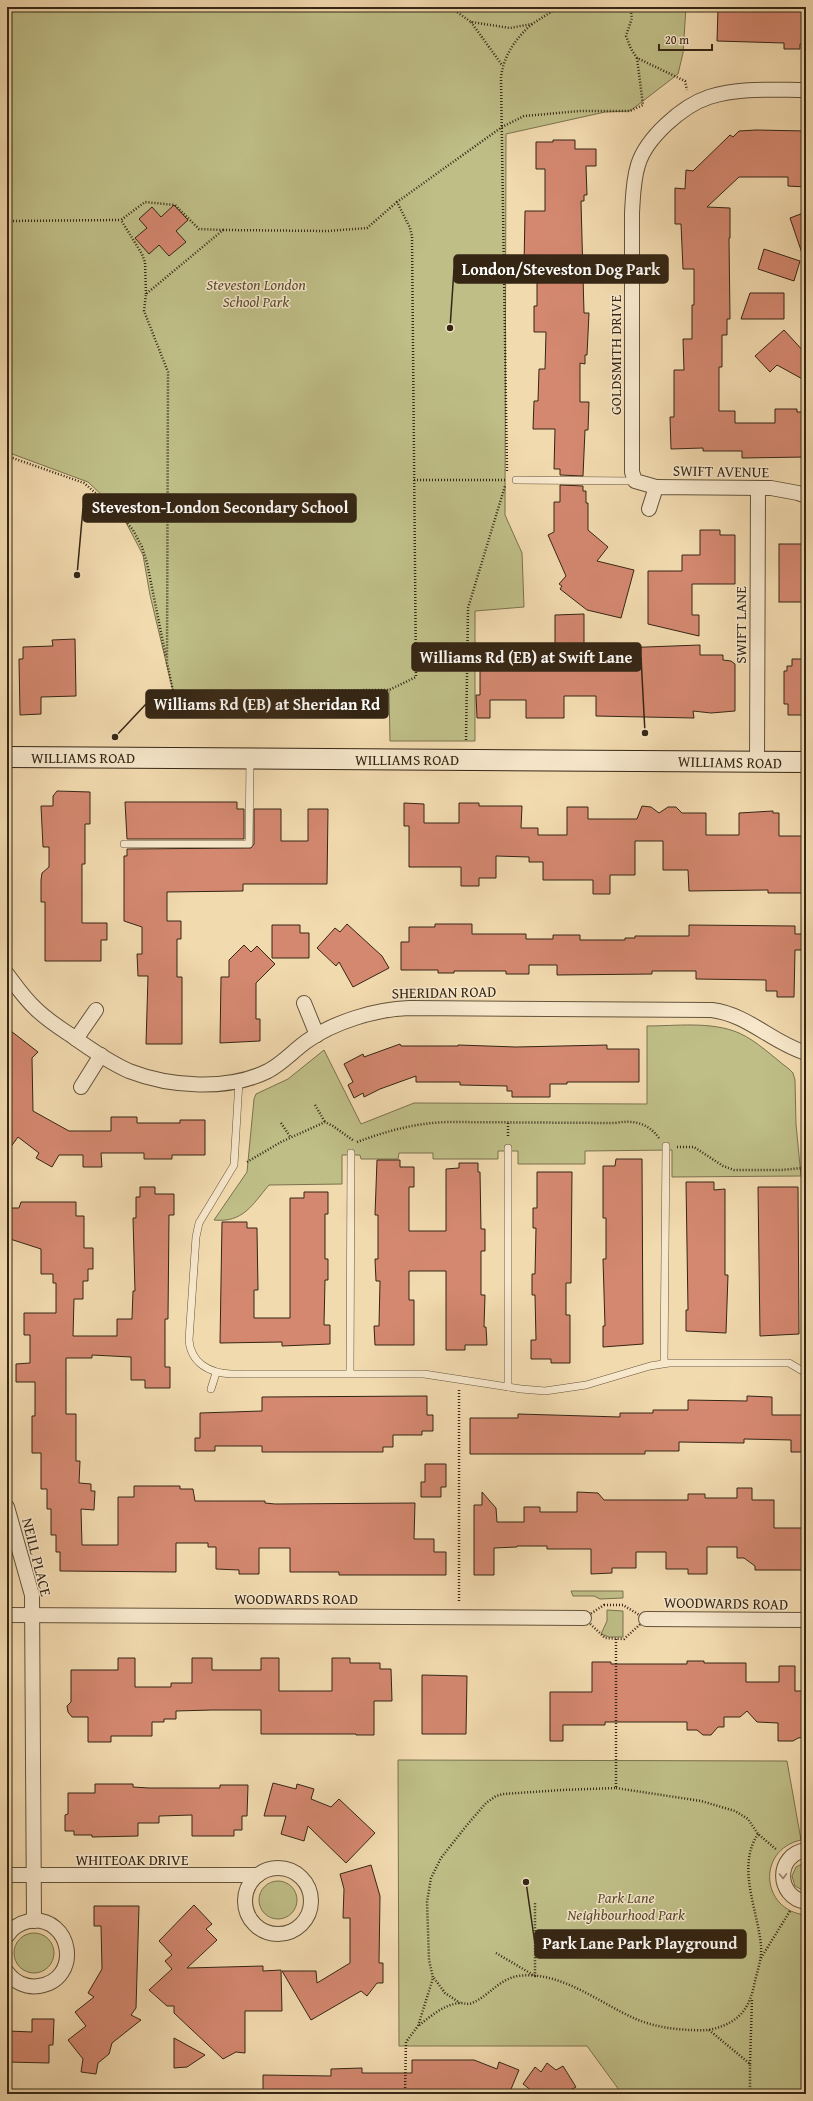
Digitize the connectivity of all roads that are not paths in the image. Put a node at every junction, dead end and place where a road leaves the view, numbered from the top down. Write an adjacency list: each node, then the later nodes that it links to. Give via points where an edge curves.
1 (806, 90): 3 (street, GOLDSMITH DRIVE, via 756,90 708,98 690,106 666,124 648,146 638,164 633,188 632,472)
2 (516, 480): 3 (lane)
3 (636, 481): 4 (street)
4 (656, 487): 5 (street, SWIFT AVENUE); 7 (street, SWIFT AVENUE)
5 (758, 488): 6 (street, SWIFT AVENUE, via 783,489); 10 (street, SWIFT LANE)
6 (806, 496)
7 (648, 509)
8 (7, 756): 9 (street, WILLIAMS ROAD)
9 (250, 758): 10 (street, WILLIAMS ROAD); 12 (lane, via 249,844)
10 (757, 762): 11 (street, WILLIAMS ROAD)
11 (806, 762)
12 (124, 844)
13 (7, 974): 17 (street, SHERIDAN ROAD, via 36,1009)
14 (304, 1003): 16 (street)
15 (96, 1010): 17 (street)
16 (317, 1035): 18 (street, SHERIDAN ROAD, via 365,1015 398,1008 703,1009 735,1015 785,1045); 20 (street, SHERIDAN ROAD, via 276,1066)
17 (76, 1039): 19 (street, SHERIDAN ROAD)
18 (806, 1053)
19 (101, 1055): 20 (street, SHERIDAN ROAD, via 131,1071 156,1079 205,1084); 21 (street)
20 (239, 1081): 27 (lane, via 234,1165 199,1223 196,1237 190,1345 196,1361)
21 (81, 1087)
22 (666, 1146): 25 (lane)
23 (508, 1148): 29 (lane)
24 (351, 1153): 28 (lane)
25 (664, 1363): 26 (lane, via 789,1363); 29 (lane, via 561,1390)
26 (805, 1369)
27 (216, 1373): 28 (lane); 30 (lane)
28 (350, 1373): 29 (lane, via 429,1375)
29 (508, 1387)
30 (211, 1389)
31 (7, 1507): 33 (street, NEILL PLACE, via 32,1595)
32 (7, 1615): 33 (street, WOODWARDS ROAD)
33 (32, 1615): 34 (street, WOODWARDS ROAD); 40 (street, NEILL PLACE)
34 (584, 1618)
35 (646, 1619): 36 (street, WOODWARDS ROAD)
36 (806, 1620)
37 (806, 1850): 41 (street, one-way to 41, via 789,1859 782,1878 792,1897)
38 (7, 1875): 40 (street, WHITEOAK DRIVE)
39 (258, 1875): 39 (street, WHITEOAK DRIVE, via 272,1869 283,1868 293,1871 301,1878 309,1891 311,1902 309,1912 300,1925 285,1933 274,1933 255,1924 249,1915 246,1899 251,1883); 40 (street, WHITEOAK DRIVE)
40 (34, 1876): 42 (street, NEILL PLACE)
41 (806, 1902)
42 (34, 1921): 43 (street, via 19,1924); 44 (street, via 51,1925 63,1937 67,1954 63,1970 51,1982 36,1986 20,1983)
43 (7, 1936)
44 (7, 1972)

